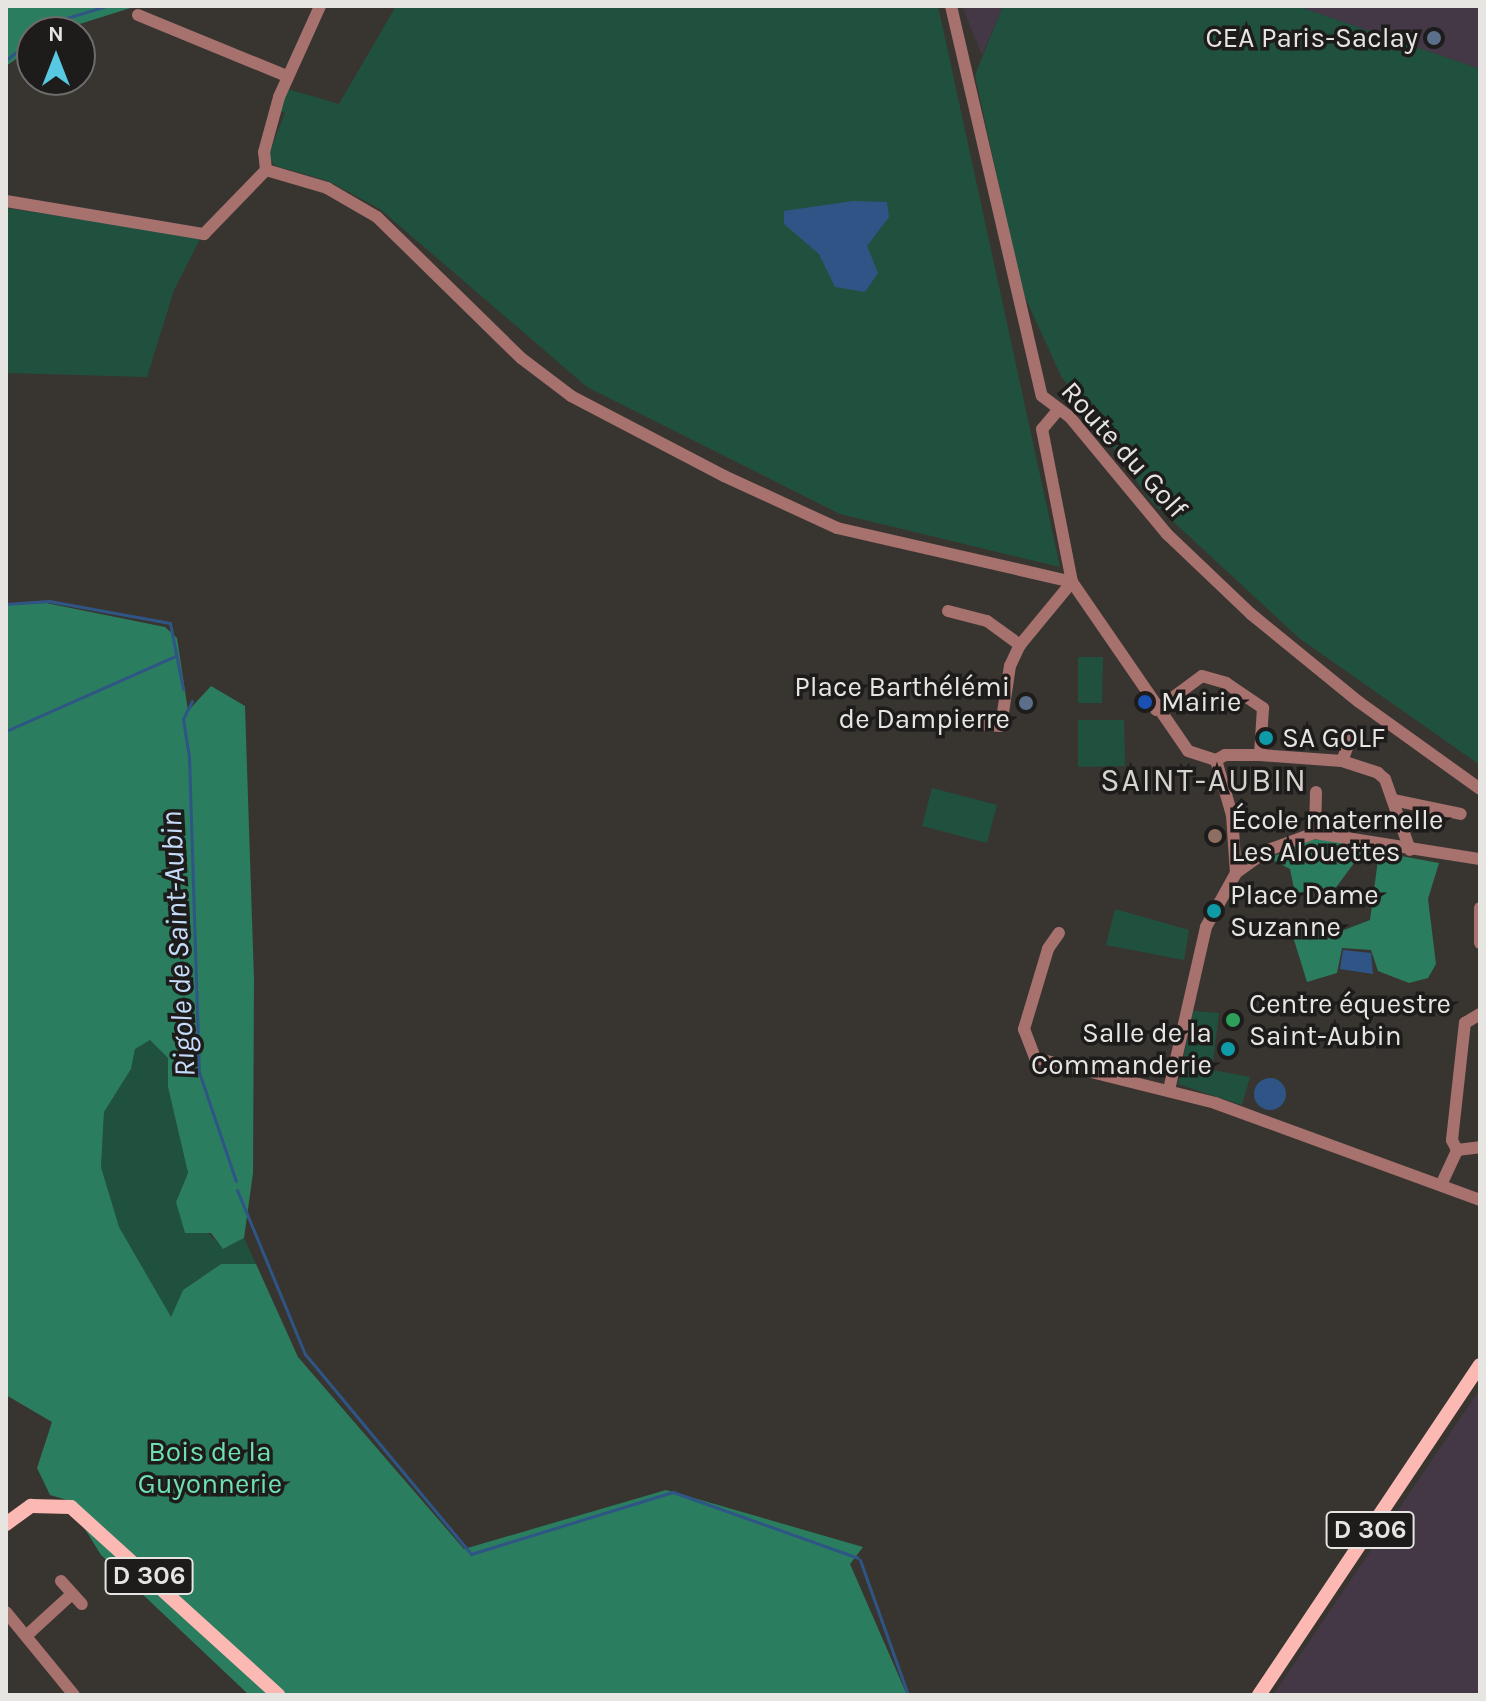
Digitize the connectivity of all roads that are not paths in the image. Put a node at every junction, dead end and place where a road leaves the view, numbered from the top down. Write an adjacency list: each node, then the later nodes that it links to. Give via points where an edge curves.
1 (320, 6): 4 (street)
2 (951, 6): 7 (street, Route du Golf, via 1019,315 1036,359 1042,396)
3 (138, 15): 4 (street)
4 (287, 76): 5 (street, via 264,152)
5 (266, 170): 6 (street, via 204,234); 8 (street, via 327,188 377,217 546,377 724,476 837,528)
6 (6, 201)
7 (1059, 409): 8 (street, via 1042,429); 17 (street, Route du Golf, via 1167,534 1251,614 1359,702)
8 (1072, 582): 10 (street); 11 (street)
9 (948, 611): 10 (street, via 987,621)
10 (1020, 645): 12 (street, via 1010,666 1001,726)
11 (1156, 710): 14 (street, via 1202,676 1226,683 1263,708); 15 (street, via 1188,751)
12 (930, 721)
13 (1352, 735): 16 (street)
14 (1260, 755): 15 (street); 16 (street)
15 (1216, 760): 24 (street, via 1232,815)
16 (1342, 761): 19 (street, via 1380,775)
17 (1480, 789)
18 (1316, 792): 21 (street)
19 (1393, 800): 20 (street); 22 (street)
20 (1461, 814)
21 (1315, 833): 22 (street); 24 (street, via 1268,850)
22 (1410, 850): 23 (street)
23 (1480, 859)
24 (1236, 873): 29 (street, via 1206,927)
25 (1480, 908): 27 (street)
26 (1059, 933): 29 (street, via 1048,949 1024,1029 1035,1058)
27 (1480, 943)
28 (1480, 1014): 31 (street, via 1465,1023 1452,1140)
29 (1169, 1090): 32 (street)
30 (1480, 1147): 31 (street)
31 (1457, 1150): 32 (street)
32 (1441, 1185): 33 (street)
33 (1480, 1200)
34 (1480, 1365): 43 (main road, D 306)
35 (6, 1524): 42 (main road, D 306, via 31,1506 71,1507)
36 (61, 1581): 37 (street)
37 (72, 1594): 38 (street); 40 (street)
38 (82, 1604)
39 (6, 1612): 40 (street)
40 (26, 1636): 41 (street)
41 (74, 1695)
42 (278, 1695)
43 (1259, 1695)

